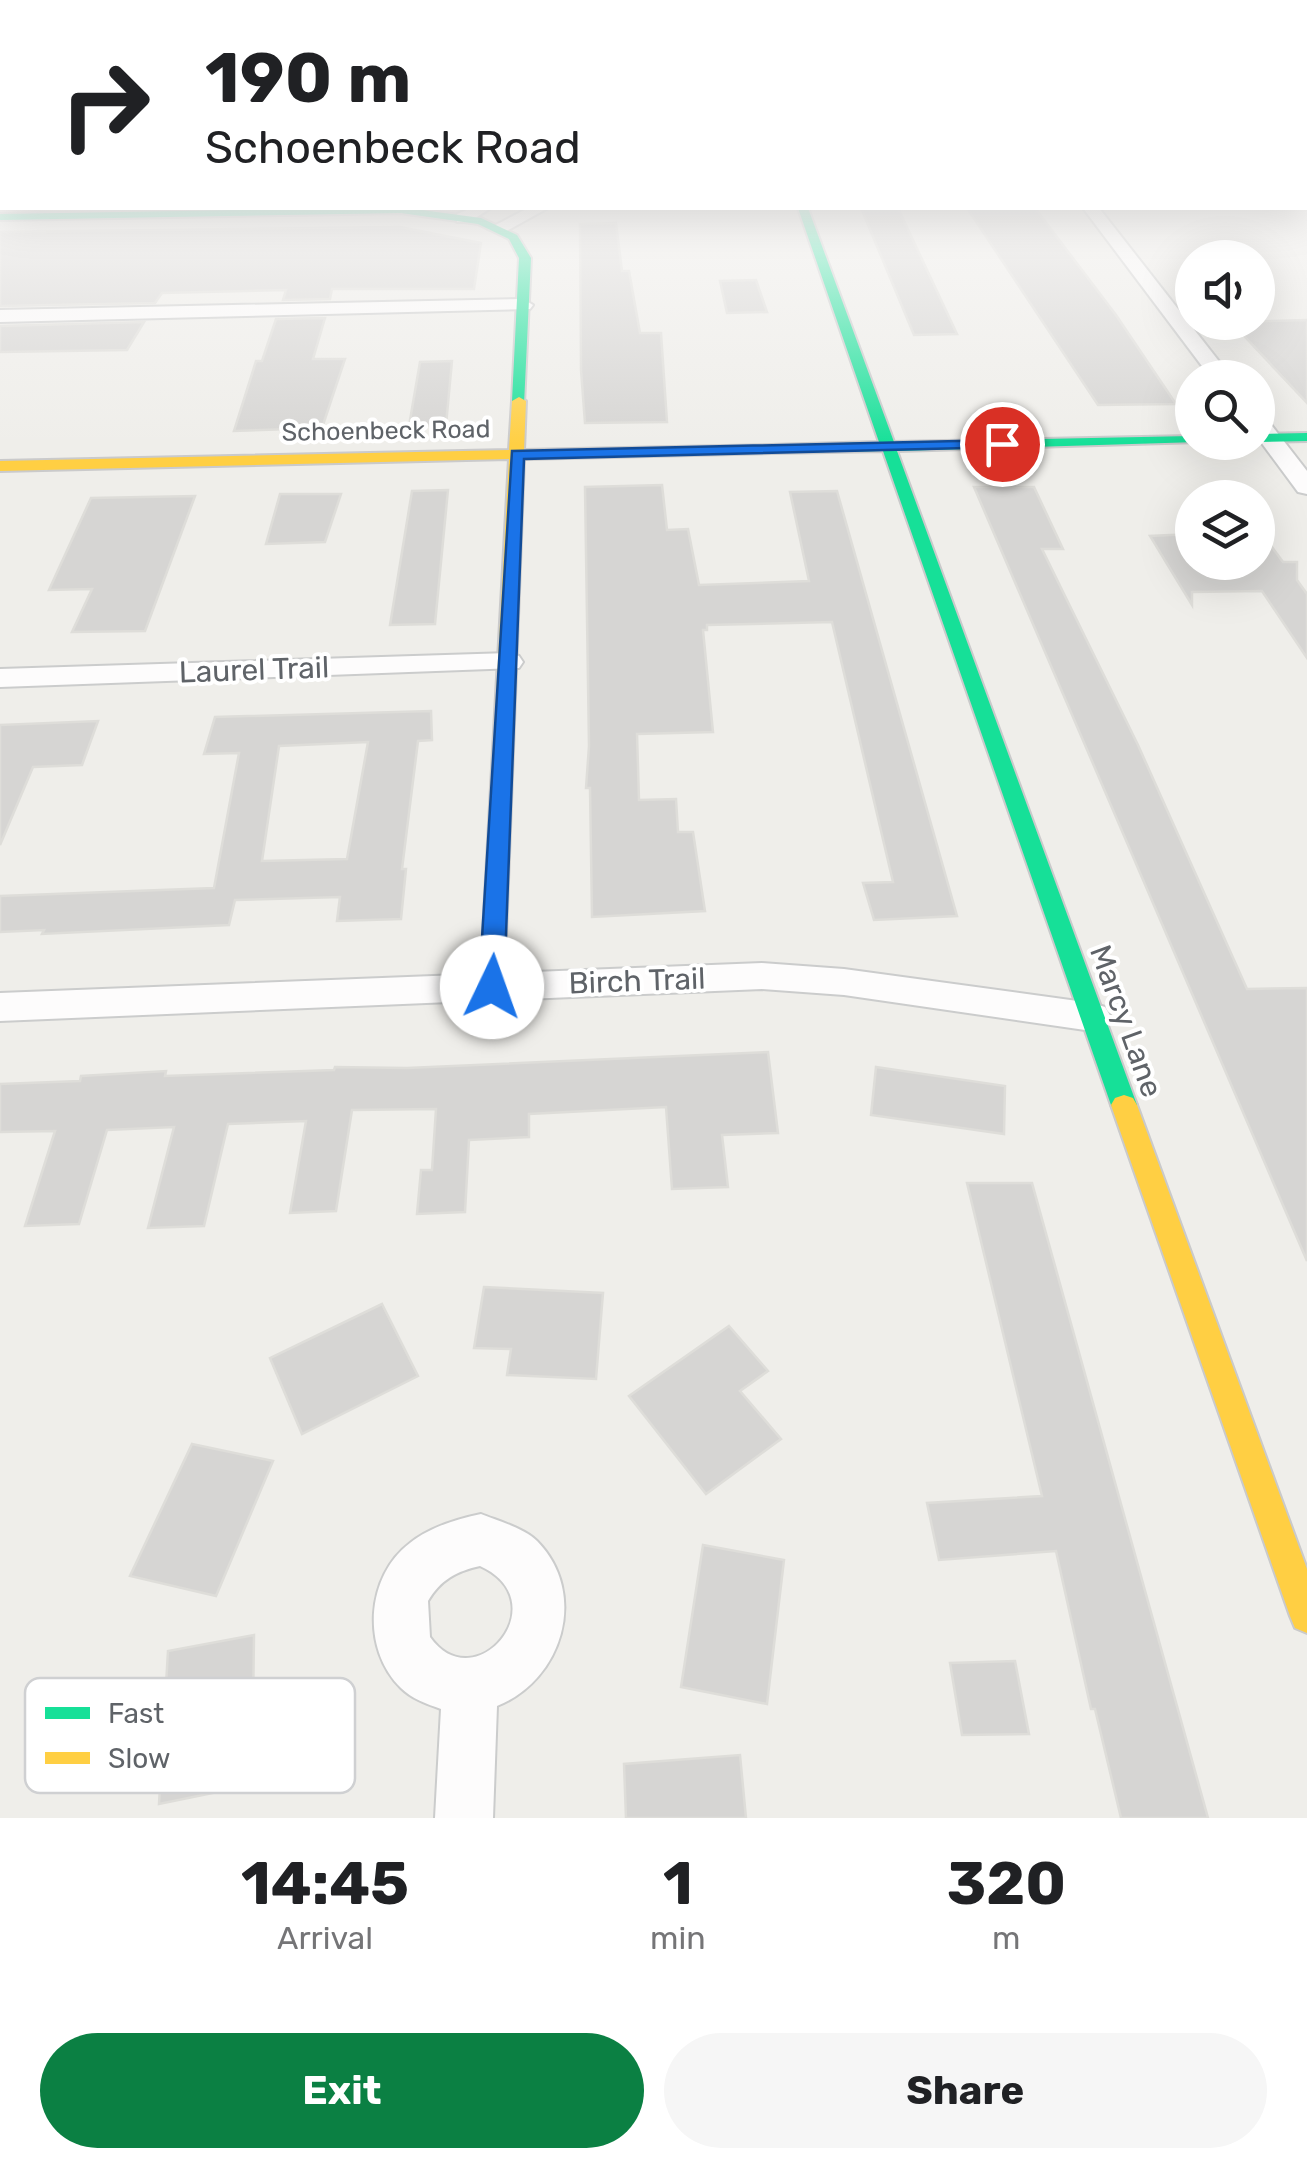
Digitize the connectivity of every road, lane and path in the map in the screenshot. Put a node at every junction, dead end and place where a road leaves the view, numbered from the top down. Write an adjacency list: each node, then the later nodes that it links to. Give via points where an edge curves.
1 (524, 276): 4 (street)
2 (827, 276): 10 (street, Marcy Lane)
3 (1143, 276): 6 (street)
4 (523, 305): 5 (street); 12 (street)
5 (0, 316)
6 (1208, 360)
7 (1275, 434): 8 (street)
8 (1307, 437)
9 (1175, 440): 10 (street, Schoenbeck Road)
10 (888, 447): 12 (street, Schoenbeck Road); 19 (street, Marcy Lane)
11 (1275, 449): 14 (street)
12 (517, 454): 13 (street, Schoenbeck Road); 15 (street)
13 (0, 466)
14 (1307, 487)
15 (509, 662): 16 (street, Laurel Trail); 17 (street)
16 (0, 678)
17 (492, 987): 18 (street, Birch Trail); 19 (street, Birch Trail, via 762,976)
18 (0, 1007)
19 (1092, 1017): 20 (street, Marcy Lane)
20 (1307, 1616)
21 (470, 1686): 22 (street)
22 (464, 1818)

